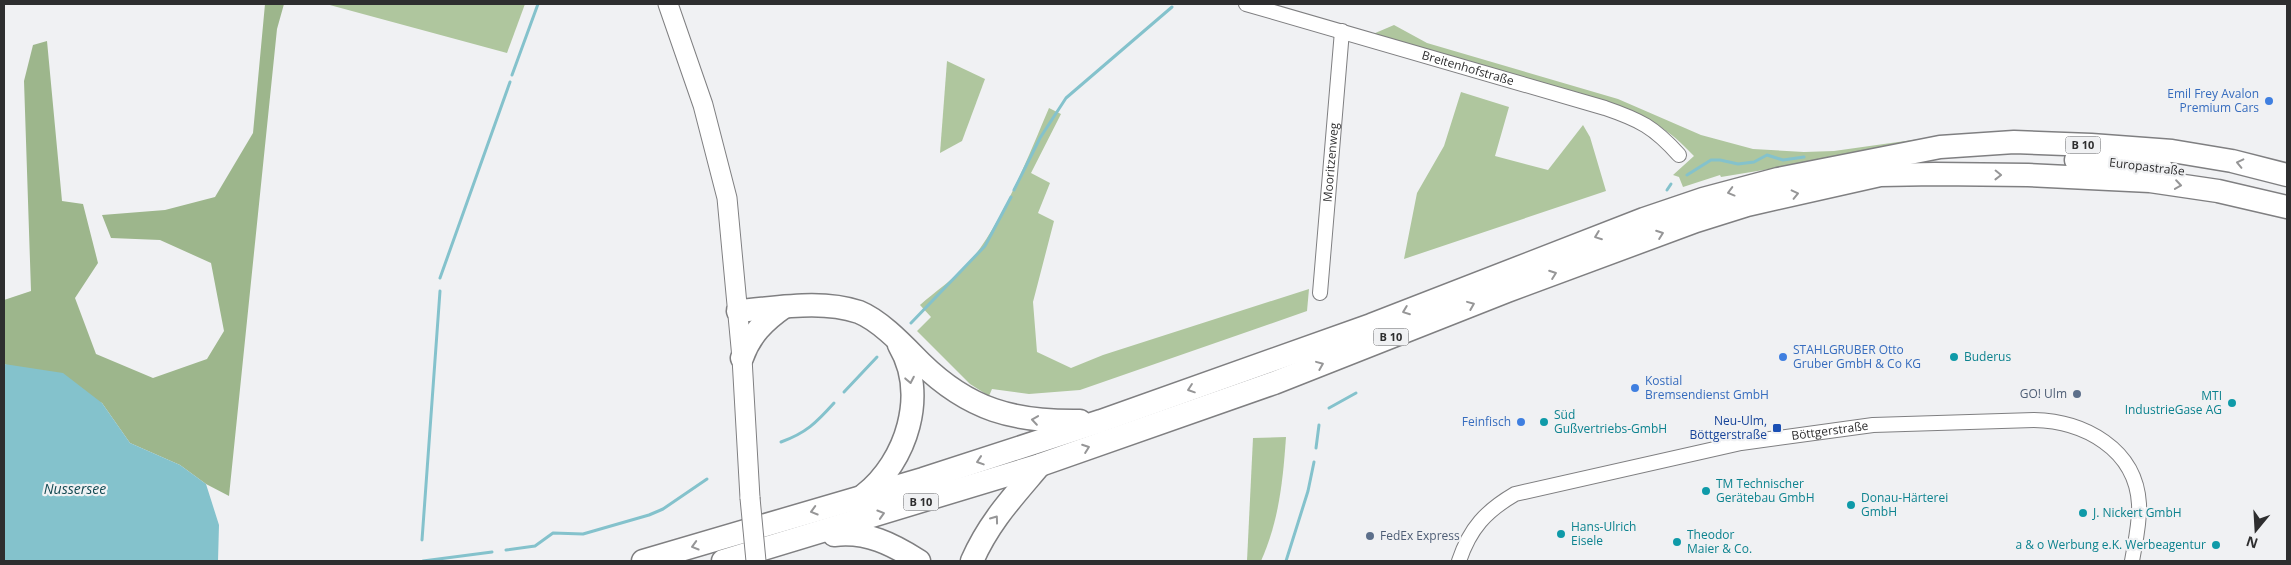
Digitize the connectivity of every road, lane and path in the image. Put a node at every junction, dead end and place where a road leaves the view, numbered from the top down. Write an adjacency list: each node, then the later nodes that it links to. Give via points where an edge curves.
1 (668, 4): 11 (main road, via 703,105 727,198)
2 (1246, 4): 3 (street, Breitenhofstraße)
3 (1342, 31): 4 (street, Breitenhofstraße, via 1626,116 1646,124); 9 (street, Mooritzenweg)
4 (1679, 155)
5 (1879, 167): 6 (highway, B 10, one-way to 5, via 2172,151 2014,142 1940,147); 7 (highway, Europastraße / B 10, via 2005,157 2094,160 2178,170); 8 (highway, one-way to 8, via 2150,182 2218,191); 14 (highway, B 10, one-way to 14, via 1778,179 1703,199 1371,325); 15 (highway, B 10, one-way to 5, via 1274,383 1696,221)
6 (2287, 175)
7 (2287, 193)
8 (2287, 207)
9 (1320, 294)
10 (784, 307): 11 (highway); 12 (highway, via 838,307 861,313); 13 (highway, via 758,328 747,343)
11 (738, 311): 13 (main road)
12 (893, 335): 14 (highway, one-way to 12, via 1047,421 1009,416 968,399 937,378); 16 (highway, one-way to 16, via 905,356 912,391 908,433 895,462 879,483)
13 (742, 358): 20 (main road, bridge)
14 (1101, 420): 16 (highway, B 10, one-way to 16)
15 (1040, 465): 17 (highway, B 10, one-way to 15); 22 (highway, one-way to 15, via 993,521)
16 (860, 498): 18 (highway, B 10, one-way to 18)
17 (801, 538): 19 (highway, B 10); 21 (highway, via 838,534 872,536 894,545)
18 (643, 561)
19 (723, 561)
20 (756, 561)
21 (918, 561)
22 (972, 561)
23 (1459, 561): 24 (street, Böttgerstraße, via 1478,523 1495,506 1515,494 1741,443 1873,425 2055,420 2108,443 2120,456 2136,486 2139,503)
24 (2132, 561)

